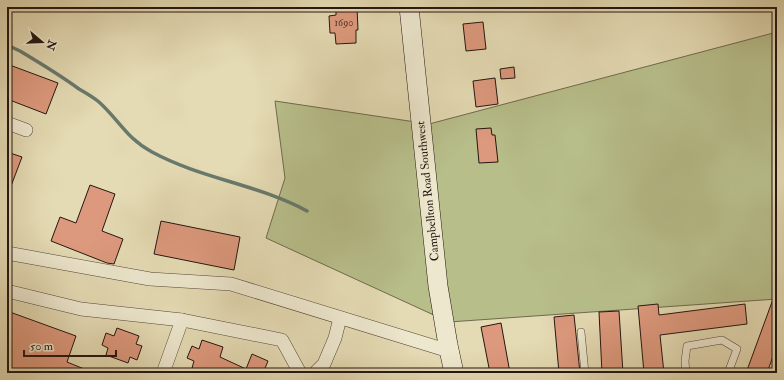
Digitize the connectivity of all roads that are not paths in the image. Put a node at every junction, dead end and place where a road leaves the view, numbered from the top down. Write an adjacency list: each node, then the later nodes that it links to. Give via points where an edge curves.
1 (408, 7): 9 (main road, Campbellton Road Southwest, via 438,286)
2 (7, 123): 3 (street)
3 (26, 130)
4 (7, 253): 6 (street, via 150,279 231,284)
5 (7, 291): 7 (street, via 81,309)
6 (340, 318): 9 (street); 12 (street, via 324,364)
7 (182, 320): 10 (street); 11 (street, via 282,340)
8 (581, 332): 14 (lane)
9 (449, 351): 13 (main road, Campbellton Road Southwest)
10 (163, 373)
11 (300, 373)
12 (315, 373)
13 (454, 373)
14 (585, 373)
15 (686, 373): 16 (lane, via 684,361 687,346 722,340 737,349)
16 (728, 373)

